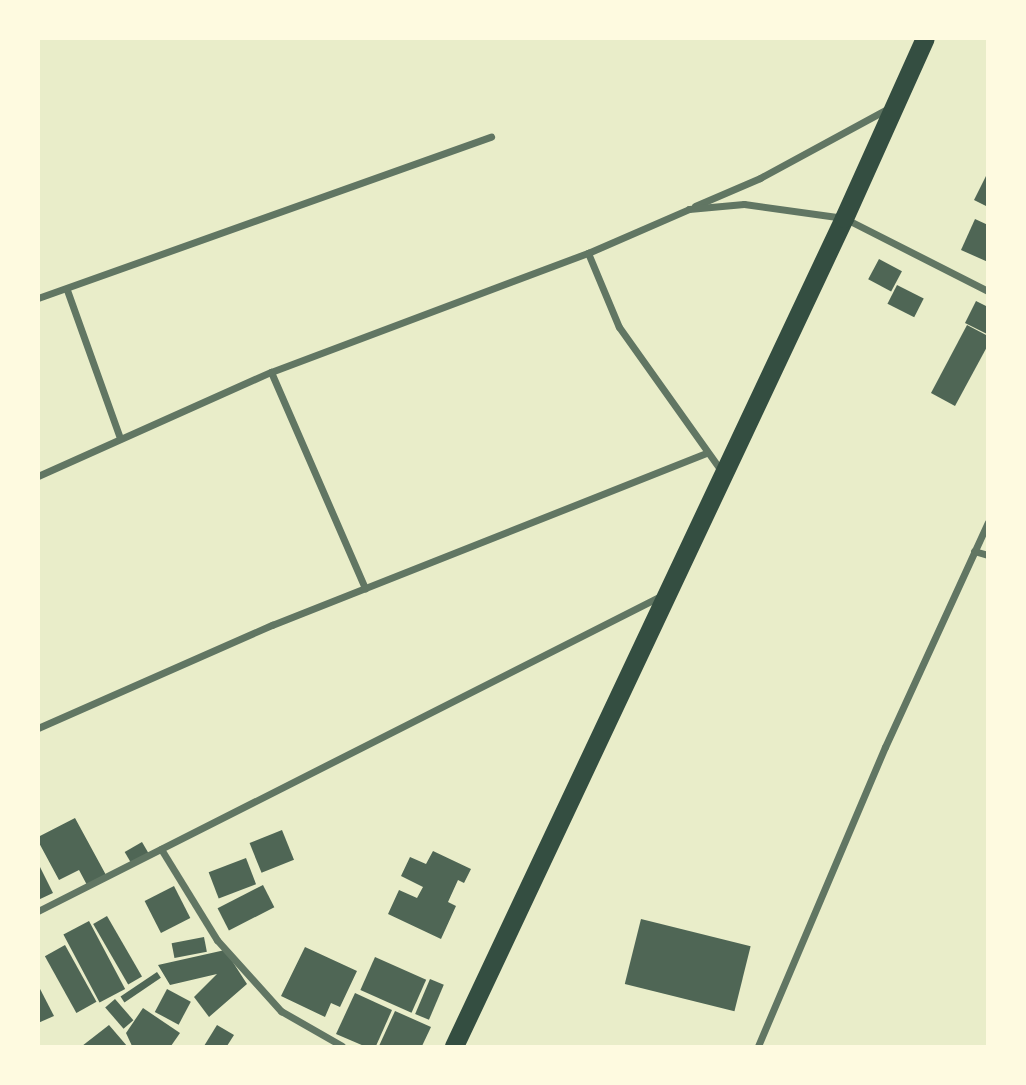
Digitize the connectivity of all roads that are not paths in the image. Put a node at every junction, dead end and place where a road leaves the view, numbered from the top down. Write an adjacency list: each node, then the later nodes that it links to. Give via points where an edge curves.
1 (925, 38): 2 (highway)
2 (897, 104): 4 (street, via 760,178); 5 (highway)
3 (491, 137): 7 (street)
4 (690, 209): 5 (street, via 744,204); 6 (street)
5 (844, 218): 8 (street); 13 (highway)
6 (588, 253): 10 (street); 12 (street, via 619,327)
7 (67, 290): 9 (street); 11 (street)
8 (988, 291)
9 (38, 298)
10 (271, 372): 11 (street); 18 (street)
11 (120, 438): 14 (street)
12 (706, 453): 13 (street); 18 (street)
13 (723, 472): 19 (highway)
14 (38, 476)
15 (988, 522): 16 (street)
16 (975, 551): 17 (street); 25 (street, via 885,747)
17 (988, 555)
18 (365, 588): 20 (street)
19 (666, 594): 21 (street); 24 (highway)
20 (38, 728)
21 (162, 849): 22 (street); 23 (street, via 217,940 281,1011)
22 (38, 911)
23 (342, 1046)
24 (454, 1046)
25 (758, 1046)

